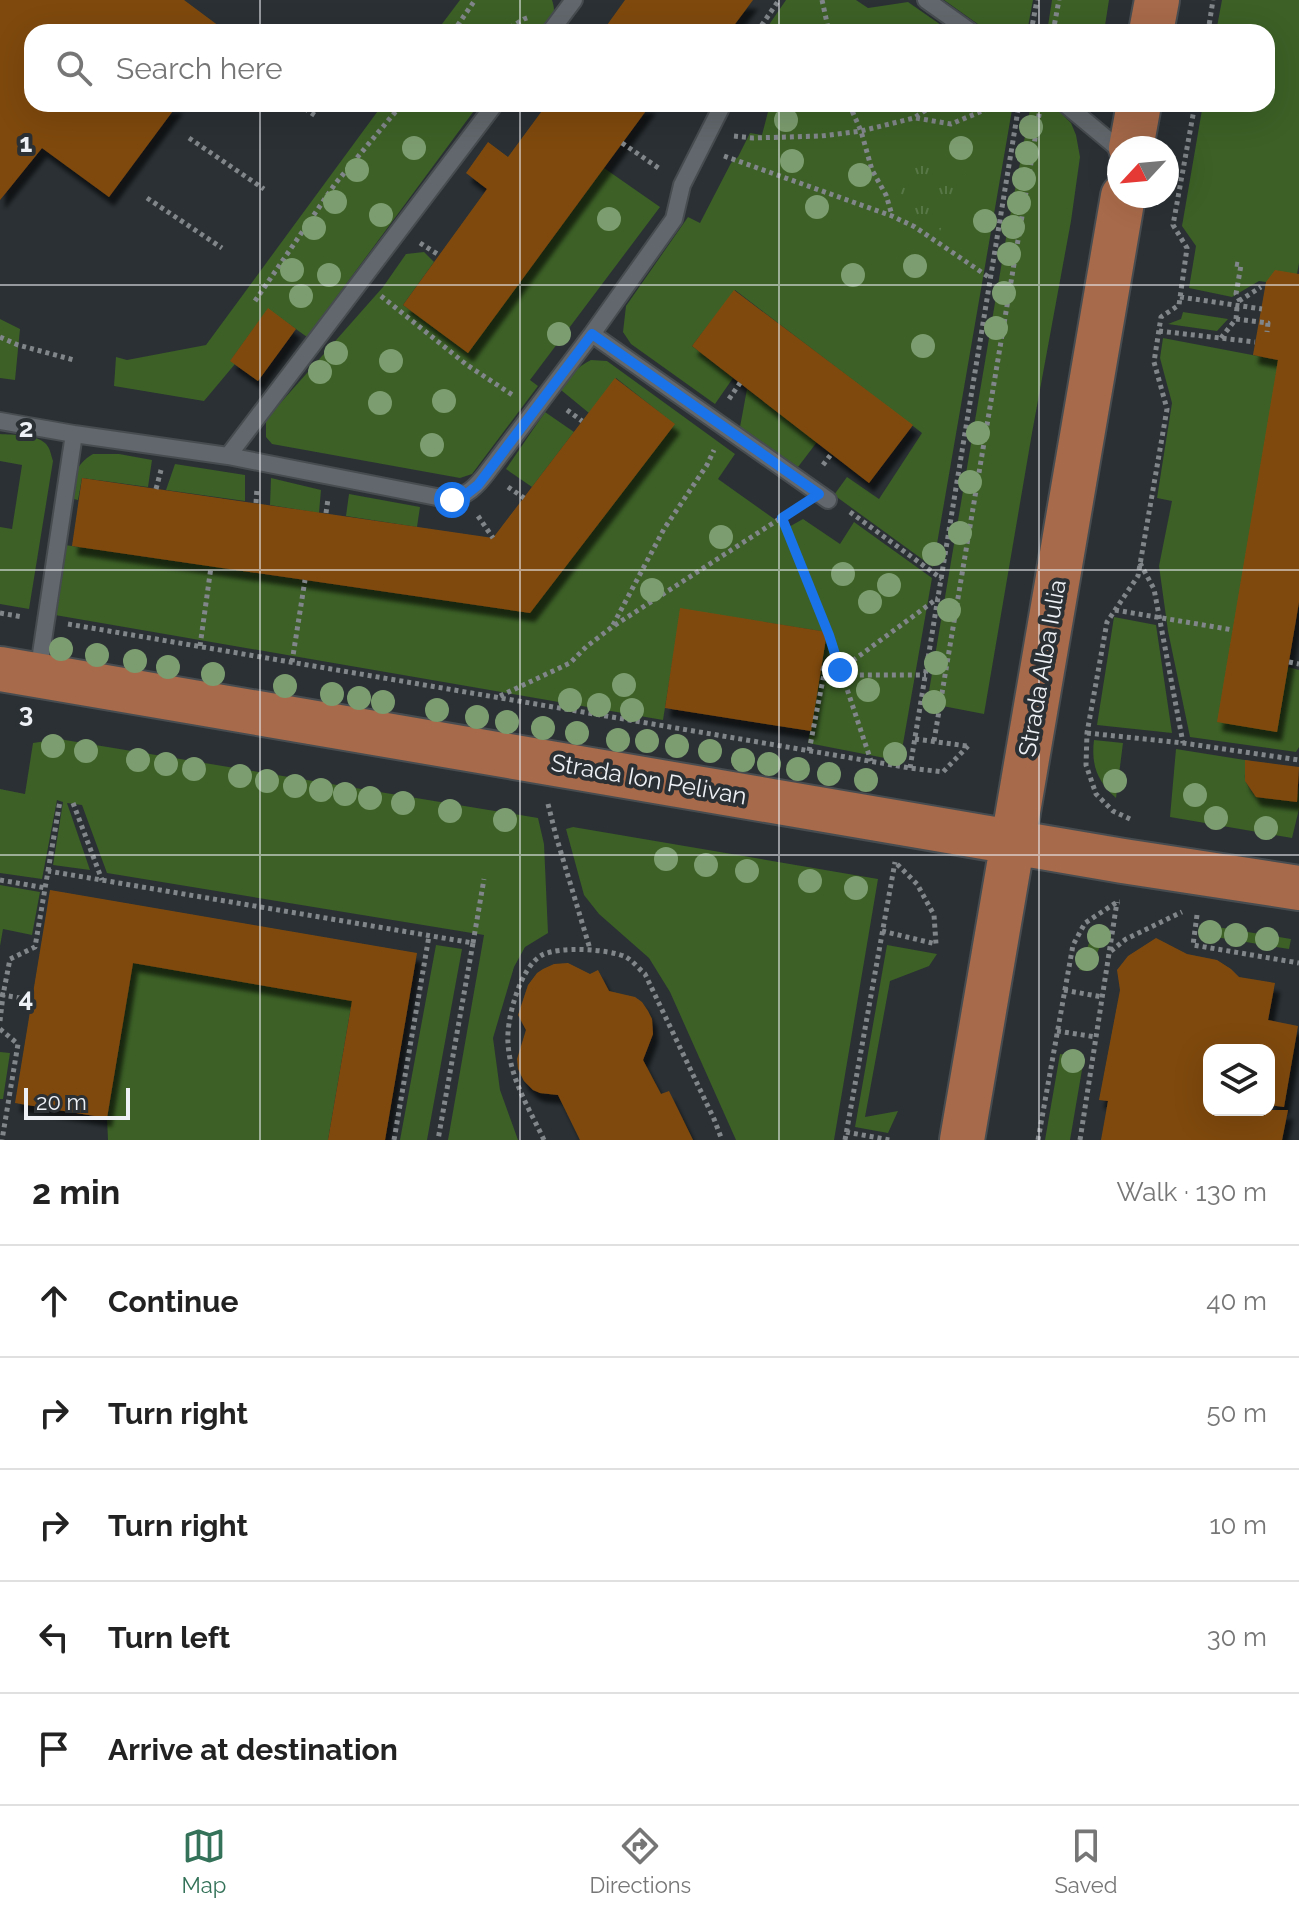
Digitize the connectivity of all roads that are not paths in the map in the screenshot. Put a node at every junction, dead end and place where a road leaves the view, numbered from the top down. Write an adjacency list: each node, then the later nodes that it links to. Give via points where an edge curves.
1 (926, 0): 5 (lane)
2 (1157, 0): 6 (main road)
3 (568, 2): 4 (lane)
4 (555, 24)
5 (960, 24)
6 (1152, 24)
7 (489, 112): 17 (lane)
8 (719, 112): 14 (lane, via 682,185 674,219)
9 (1075, 112): 12 (lane)
10 (1138, 112): 11 (main road)
11 (1133, 136)
12 (1107, 139)
13 (1121, 208): 20 (main road, Strada Alba Iulia)
14 (592, 334): 17 (lane, via 478,485 464,496 452,500); 18 (lane)
15 (0, 421): 16 (lane)
16 (74, 434): 17 (lane); 19 (lane, via 46,621)
17 (228, 456)
18 (823, 497)
19 (19, 673): 20 (main road, Strada Ion Pelivan)
20 (1013, 841): 21 (main road, Strada Ion Pelivan); 22 (main road, Strada Alba Iulia)
21 (1298, 884)
22 (962, 1140)

